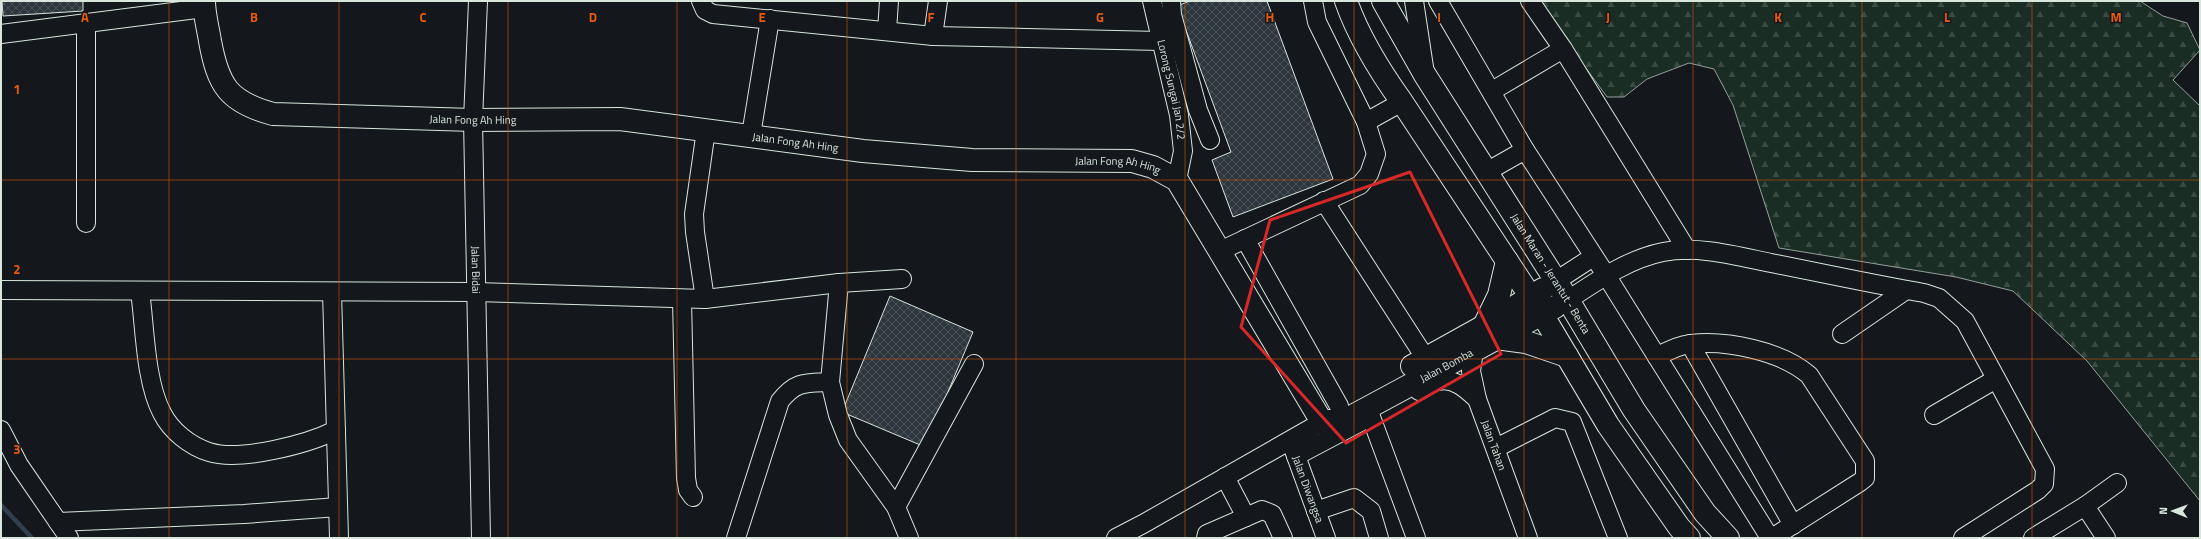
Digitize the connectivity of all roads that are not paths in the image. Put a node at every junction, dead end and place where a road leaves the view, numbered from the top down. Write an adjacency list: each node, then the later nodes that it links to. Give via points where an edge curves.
1 (478, 1): 26 (street, Jalan Bidai)
2 (701, 1): 14 (street, via 706,10 713,14)
3 (889, 1): 16 (street)
4 (938, 1): 18 (street)
5 (1152, 1): 19 (street, Lorong Sungai Jan 2/2)
6 (1171, 1): 24 (street, via 1172,15)
7 (1313, 1): 27 (street, via 1317,22)
8 (1346, 1): 23 (main road, via 1354,24 1378,69)
9 (1383, 1): 21 (main road, Jalan Maran - Jerantut - Benta)
10 (1414, 1): 21 (street)
11 (1438, 1): 22 (street)
12 (1530, 1): 20 (street)
13 (204, 5): 15 (street); 26 (main road, Jalan Fong Ah Hing, via 215,66 235,98 253,109 273,114)
14 (770, 18): 16 (street); 29 (street)
15 (86, 23): 17 (street); 35 (street)
16 (887, 31): 18 (street)
17 (1, 34)
18 (933, 36): 19 (street)
19 (1160, 41): 25 (street, Lorong Sungai Jan 2/2)
20 (1563, 49): 22 (street); 37 (street)
21 (1425, 75): 32 (main road, Jalan Maran - Jerantut - Benta)
22 (1492, 91): 31 (street)
23 (1402, 102): 27 (street); 40 (main road)
24 (1198, 110): 25 (street); 30 (street)
25 (1179, 115): 33 (street, Lorong Sungai Jan 2/2, via 1183,151)
26 (473, 120): 28 (main road, Jalan Fong Ah Hing, via 620,119); 49 (street, Jalan Bidai)
27 (1366, 122): 34 (street, via 1376,154 1370,174 1360,185)
28 (706, 130): 29 (main road, Jalan Fong Ah Hing); 51 (street, via 694,214 694,232)
29 (751, 135): 33 (main road, Jalan Fong Ah Hing, via 863,151 972,160 1132,161 1153,167)
30 (1210, 140)
31 (1525, 150): 32 (street); 39 (street)
32 (1488, 171): 43 (main road, Jalan Maran - Jerantut - Benta)
33 (1177, 180): 38 (main road)
34 (1324, 202): 36 (street); 60 (street)
35 (86, 223)
36 (1245, 239): 38 (street); 65 (street)
37 (1687, 250): 41 (street, via 1664,251 1647,256); 46 (street, via 1731,255)
38 (1220, 251): 68 (main road)
39 (1593, 256): 41 (street); 43 (street)
40 (1507, 261): 53 (main road); 54 (main road)
41 (1606, 275): 52 (street); 59 (street)
42 (902, 279): 44 (street)
43 (1556, 281): 52 (main road, Jalan Maran - Jerantut - Benta); 53 (main road, Jalan Bomba)
44 (839, 283): 51 (street); 63 (street)
45 (1, 290): 47 (street)
46 (1906, 290): 55 (street); 62 (street, via 1939,298 1953,309 1965,322)
47 (140, 291): 48 (street); 70 (street, via 152,386 161,412 180,436 210,453 229,455 251,454 315,440)
48 (332, 292): 49 (street); 70 (street)
49 (475, 292): 50 (street); 87 (street, Jalan Bidai)
50 (682, 298): 51 (street); 76 (street, via 686,478 688,490)
51 (705, 299)
52 (1568, 300): 53 (main road, Jalan Bomba); 99 (main road, Jalan Maran - Jerantut - Benta, via 1634,410 1705,513)
53 (1536, 305): 54 (main road, Jalan Bomba); 58 (main road)
54 (1490, 332): 57 (main road, Jalan Bomba); 58 (main road); 60 (main road, Jalan Bomba)
55 (1842, 334)
56 (1690, 344): 59 (street, via 1670,349); 83 (street); 83 (street, via 1721,344 1762,351 1799,366 1809,375 1865,461 1865,478)
57 (1474, 350): 64 (street, Jalan Tahan, via 1471,371); 68 (main road, Jalan Bomba, via 1347,419)
58 (1567, 356): 98 (main road, via 1608,424)
59 (1656, 357): 100 (street)
60 (1426, 359): 65 (main road, Jalan Bomba)
61 (974, 364): 79 (street)
62 (1996, 379): 66 (street); 101 (street, via 2042,462 2046,478 2044,484 2031,495)
63 (830, 382): 79 (street, via 838,415 848,440); 88 (street, via 802,384 790,389 780,401)
64 (1478, 399): 67 (street, via 1460,385 1438,381); 72 (street, Jalan Tahan)
65 (1339, 406): 68 (main road, Jalan Bomba)
66 (1934, 416)
67 (1371, 417): 73 (street); 95 (street)
68 (1322, 422): 71 (street, Jalan Bomba)
69 (1, 430): 82 (street, via 19,465)
70 (336, 430): 78 (street)
71 (1290, 440): 73 (street, Jalan Diwangsa); 74 (street, Jalan Bomba)
72 (1496, 448): 96 (street, Jalan Tahan); 97 (street, via 1555,418 1572,422)
73 (1296, 456): 80 (street, Jalan Diwangsa)
74 (1225, 477): 81 (street); 84 (street, Jalan Bomba)
75 (2117, 483): 77 (street)
76 (693, 497)
77 (2085, 506): 102 (street); 103 (street)
78 (338, 507): 82 (street); 86 (street)
79 (896, 507): 89 (street)
80 (1316, 510): 93 (street, Jalan Diwangsa); 94 (street, via 1354,498 1371,511)
81 (1246, 517): 91 (street, via 1207,534); 92 (street, via 1262,510 1272,514)
82 (58, 522): 85 (street)
83 (1793, 525): 100 (street)
84 (1146, 531): 90 (street, Jalan Bomba)
85 (69, 538)
86 (339, 538)
87 (481, 538)
88 (736, 538)
89 (909, 538)
90 (1116, 538)
91 (1206, 538)
92 (1283, 538)
93 (1326, 538)
94 (1379, 538)
95 (1416, 538)
96 (1528, 538)
97 (1618, 538)
98 (1689, 538)
99 (1728, 538)
100 (1771, 538)
101 (1963, 538)
102 (2033, 538)
103 (2106, 538)

